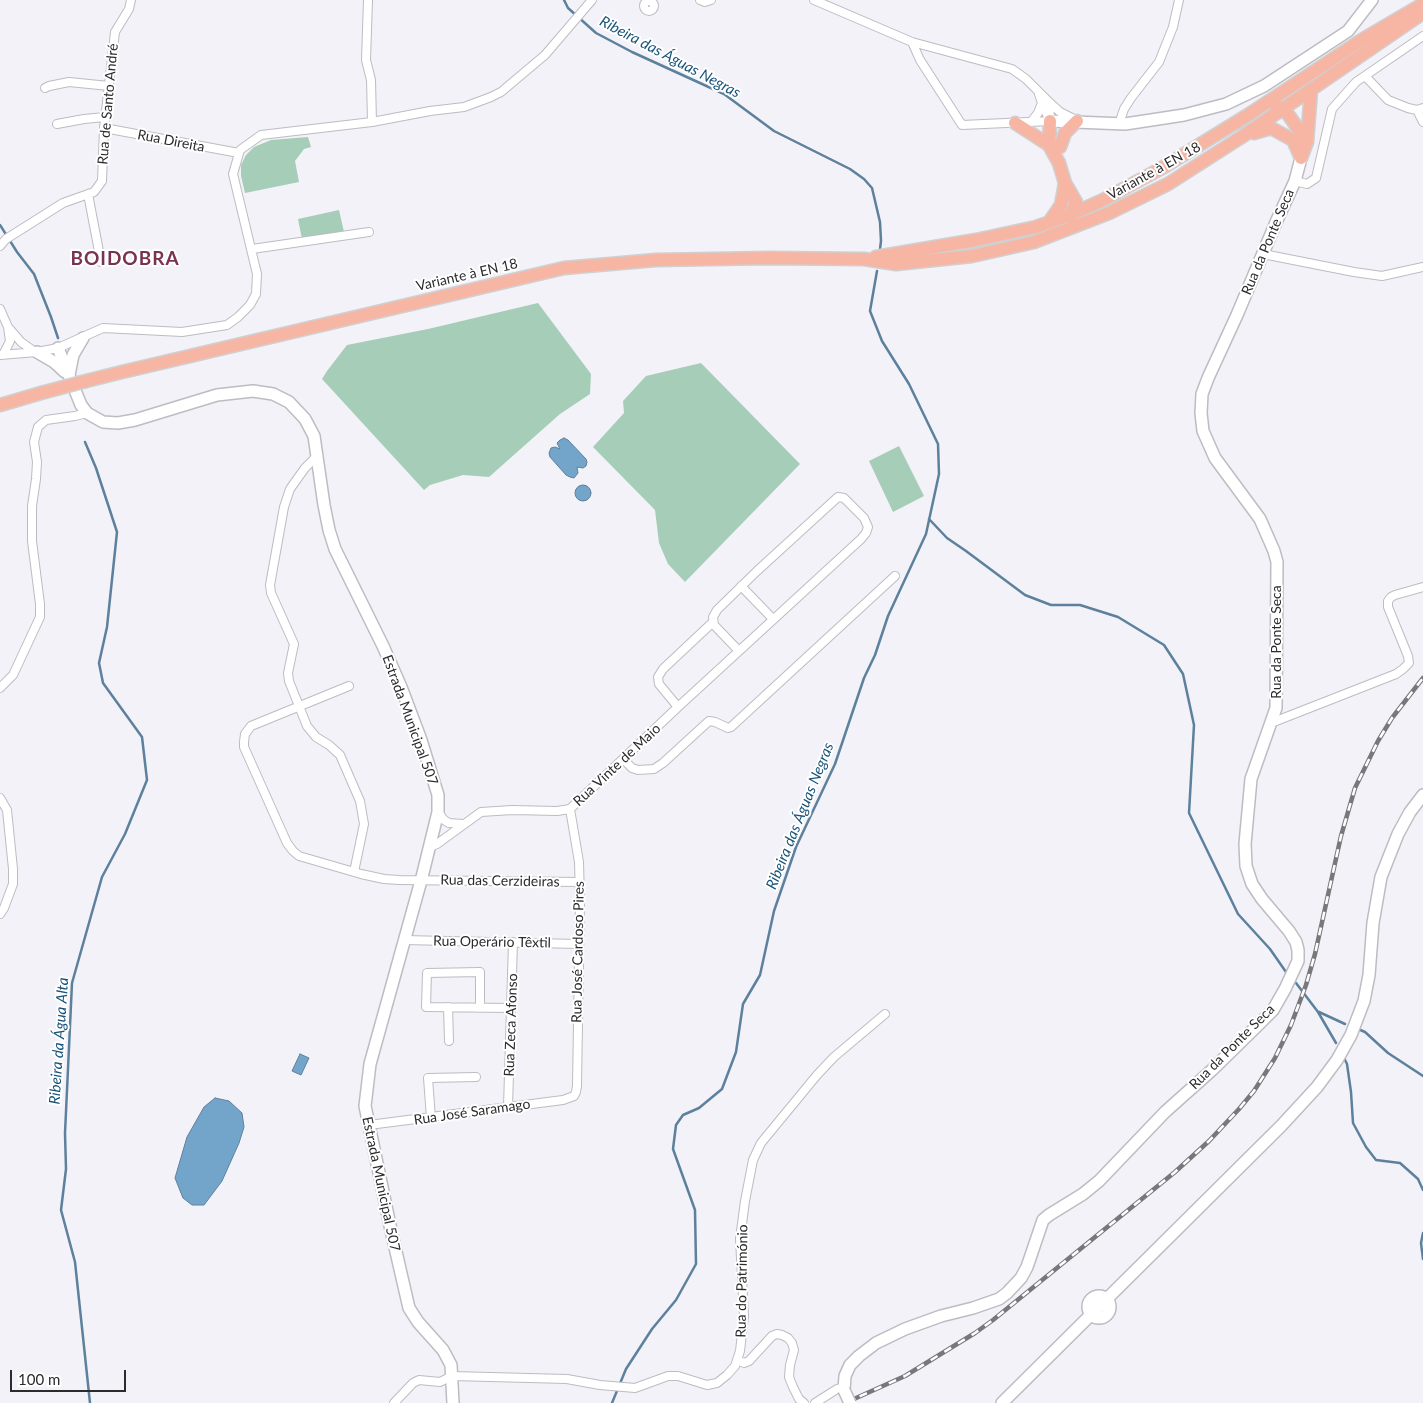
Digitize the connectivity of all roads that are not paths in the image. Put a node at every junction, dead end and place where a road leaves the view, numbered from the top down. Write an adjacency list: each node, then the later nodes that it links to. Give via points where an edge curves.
1 (131, 0): 15 (street, Rua de Santo André, via 115,32)
2 (368, 0): 25 (street, via 366,60 371,80)
3 (592, 0): 25 (street, via 545,55 501,92 464,107)
4 (700, 0): 5 (street)
5 (711, 0)
6 (814, 0): 12 (street)
7 (1179, 0): 30 (street, via 1173,27 1159,62 1131,98)
8 (1372, 0): 30 (street, via 1348,31 1264,86 1226,104 1184,115)
9 (1423, 4): 14 (main road, Variante à EN 18)
10 (1423, 13): 17 (main road, Variante à EN 18)
11 (1423, 36): 13 (street)
12 (912, 42): 18 (street, via 1012,69 1038,89); 28 (street, via 962,125)
13 (1365, 76): 21 (street, via 1388,100); 38 (street, via 1332,109 1316,178 1307,184)
14 (1298, 82): 19 (main road, Variante à EN 18); 20 (main road)
15 (108, 86): 16 (street, via 69,82); 22 (street, Rua de Santo André)
16 (45, 88)
17 (1311, 90): 20 (main road, Variante à EN 18); 34 (main road)
18 (1046, 103): 23 (street); 24 (street); 26 (street)
19 (1259, 108): 20 (main road); 42 (main road, Variante à EN 18, via 1162,168)
20 (1283, 108): 32 (main road, Variante à EN 18); 33 (main road, via 1283,120); 34 (main road)
21 (1420, 109): 27 (street)
22 (105, 117): 29 (street); 31 (street, Rua de Santo André)
23 (1050, 121): 24 (street); 26 (street); 35 (main road)
24 (1077, 121): 30 (street); 35 (main road)
25 (372, 122): 36 (street, via 261,135)
26 (1031, 122): 28 (street)
27 (1423, 122)
28 (1015, 123): 35 (main road)
29 (57, 124)
30 (1118, 124)
31 (104, 128): 36 (street, Rua Direita); 40 (street, Rua de Santo André, via 102,181 94,192)
32 (1243, 136): 33 (main road, via 1271,128); 46 (main road, Variante à EN 18, via 1168,184)
33 (1293, 140): 37 (main road)
34 (1306, 142): 37 (main road)
35 (1054, 146): 39 (main road)
36 (239, 153): 52 (street, via 233,174)
37 (1301, 158): 38 (street, Rua da Ponte Seca)
38 (1295, 180): 53 (street, Rua da Ponte Seca)
39 (1065, 183): 41 (main road); 43 (main road)
40 (88, 194): 50 (street, via 63,203); 55 (street)
41 (1073, 196): 42 (main road); 44 (main road, via 1076,202)
42 (1096, 203): 44 (main road, Variante à EN 18)
43 (1061, 204): 44 (main road); 45 (main road)
44 (1072, 214): 45 (main road, Variante à EN 18); 46 (main road); 49 (main road)
45 (1050, 221): 54 (main road, Variante à EN 18, via 976,240)
46 (1084, 222): 49 (main road, Variante à EN 18)
47 (0, 232): 50 (street)
48 (369, 232): 52 (street)
49 (1060, 232): 54 (main road, Variante à EN 18, via 1034,242 972,256 896,264)
50 (6, 239): 51 (street)
51 (0, 246)
52 (252, 249): 59 (street, via 257,274 256,294 250,305 226,325 182,332 103,328)
53 (1263, 254): 56 (street, via 1382,276); 80 (street, Rua da Ponte Seca, via 1208,378 1200,414 1203,431 1215,458 1260,519 1277,562 1277,690 1276,708)
54 (864, 259): 67 (main road, Variante à EN 18, bridge, via 656,260 564,268 132,369)
55 (101, 262)
56 (1423, 267)
57 (0, 309): 58 (street)
58 (8, 327): 60 (street); 61 (street)
59 (82, 338): 62 (street); 66 (street)
60 (19, 340): 63 (street); 64 (street)
61 (10, 341): 64 (street); 65 (street)
62 (58, 348): 63 (street); 66 (street)
63 (36, 352): 64 (street); 66 (street)
64 (17, 354): 65 (street)
65 (2, 355)
66 (68, 375): 68 (street)
67 (0, 405)
68 (87, 413): 69 (street, Estrada Municipal 507, via 104,422 118,423 217,394 253,391 273,394 289,402 305,419 314,436); 77 (street, via 46,420 38,427 34,442 37,462 32,541 40,616 13,675)
69 (317, 456): 78 (street, via 290,489 270,585 294,644 288,673); 85 (street, Estrada Municipal 507, via 335,549 401,687 438,795)
70 (896, 576): 81 (street, via 731,727 709,721 654,769 638,770)
71 (741, 586): 73 (street); 73 (street, Rua Vinte de Maio, via 838,497 844,498 864,518 868,527 866,534); 74 (street, via 717,610)
72 (1423, 587): 80 (street, via 1395,595 1388,601 1408,656 1408,663 1403,669)
73 (773, 619): 75 (street, Rua Vinte de Maio)
74 (714, 622): 75 (street); 79 (street, via 658,677 658,684)
75 (739, 651): 79 (street, Rua Vinte de Maio)
76 (349, 686): 78 (street, Rua das Cerzideiras)
77 (0, 688)
78 (299, 707): 88 (street, via 311,733 340,756 360,801 364,824); 88 (street, Rua das Cerzideiras, via 251,726 245,734 244,747 293,851 299,856)
79 (678, 707): 81 (street, Rua Vinte de Maio)
80 (1270, 723): 107 (street, Rua da Ponte Seca, via 1251,779 1245,844 1246,866 1252,884 1289,931 1298,950 1294,972 1273,1010 1165,1112 1099,1181 1043,1220 1027,1267 1007,1293 999,1299 941,1316 876,1343 850,1365)
81 (623, 759): 84 (street, Rua Vinte de Maio)
82 (1423, 795): 113 (street, via 1398,834 1381,877 1364,1002 1338,1060 1281,1126 1107,1298 1097,1296 1091,1300 1088,1307 1091,1314)
83 (0, 798): 91 (street, via 7,810 13,884)
84 (570, 809): 86 (street, Rua Vinte de Maio, via 482,812); 90 (street, Rua José Cardoso Pires)
85 (438, 812): 86 (street, via 449,823); 87 (street, Estrada Municipal 507)
86 (463, 824): 87 (street, Rua Vinte de Maio)
87 (430, 847): 89 (street, Estrada Municipal 507)
88 (354, 872): 89 (street, Rua das Cerzideiras, via 384,879)
89 (421, 880): 90 (street, Rua das Cerzideiras); 92 (street, Estrada Municipal 507)
90 (580, 882): 94 (street, Rua José Cardoso Pires)
91 (0, 914)
92 (404, 940): 93 (street, Rua Operário Têxtil); 104 (street, Estrada Municipal 507, via 370,1064 365,1106)
93 (513, 942): 94 (street, Rua Operário Têxtil); 97 (street, Rua Zeca Afonso)
94 (579, 944): 101 (street, Rua José Cardoso Pires, via 577,1086)
95 (448, 1007): 96 (street); 96 (street, via 426,1007 427,973 480,972); 99 (street)
96 (480, 1008): 97 (street)
97 (511, 1008): 102 (street, Rua Zeca Afonso)
98 (885, 1014): 105 (street, Rua do Património, via 817,1075 762,1143 753,1160 740,1239 744,1316)
99 (449, 1041)
100 (476, 1077): 103 (street, via 428,1078)
101 (574, 1096): 102 (street, Rua José Saramago)
102 (508, 1107): 103 (street, Rua José Saramago)
103 (431, 1118): 104 (street, Rua José Saramago)
104 (369, 1126): 106 (street, Estrada Municipal 507, via 409,1308 443,1350 451,1365)
105 (737, 1360): 106 (street, Rua do Património, via 717,1383 707,1384 678,1376 668,1376 635,1388 567,1379); 110 (street, via 749,1361 772,1336 777,1334 788,1338 794,1350 790,1377 793,1388)
106 (452, 1376): 108 (street, Rua do Património, via 440,1382 418,1380); 109 (street, Estrada Municipal 507)
107 (844, 1389): 111 (street, via 837,1389); 112 (street, bridge)
108 (394, 1403)
109 (453, 1403)
110 (804, 1403)
111 (815, 1403)
112 (850, 1403)
113 (1002, 1403)

